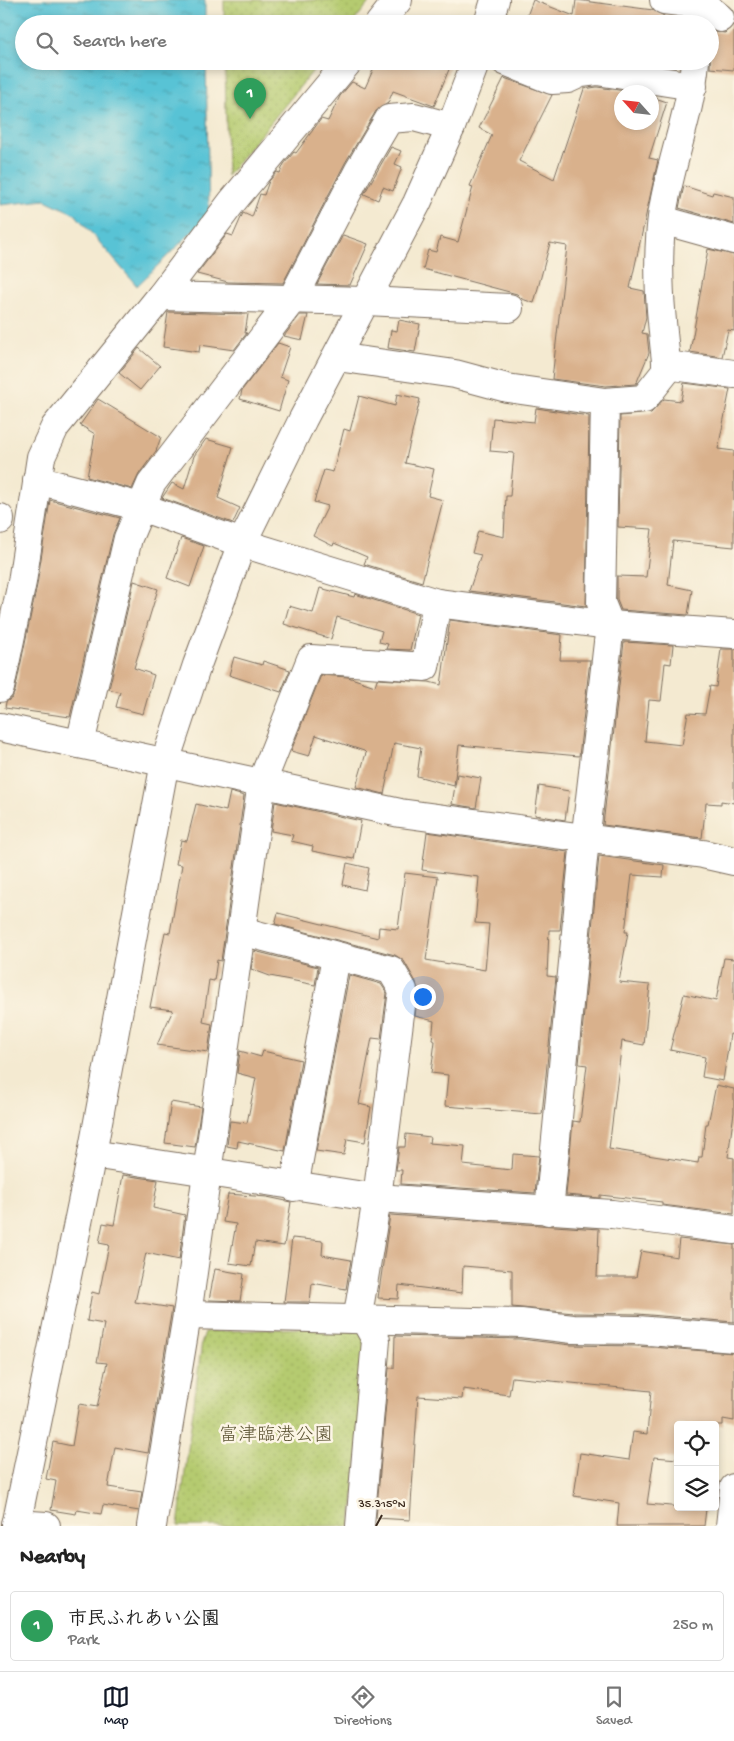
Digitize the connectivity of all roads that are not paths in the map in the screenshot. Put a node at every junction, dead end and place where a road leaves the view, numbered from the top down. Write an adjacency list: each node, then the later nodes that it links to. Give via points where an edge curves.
1 (398, 0): 4 (street)
2 (495, 0): 5 (street)
3 (664, 0): 6 (street, via 704,5)
4 (386, 15)
5 (491, 15)
6 (715, 15)
7 (342, 70): 14 (street, via 232,202)
8 (473, 70): 11 (street)
9 (528, 70): 10 (street, via 552,80 597,71)
10 (694, 74): 12 (street)
11 (451, 127): 15 (street, via 414,117 389,119); 16 (street, via 418,203)
12 (662, 220): 13 (street); 19 (street, via 659,299)
13 (734, 240)
14 (161, 296): 15 (street); 22 (street, via 55,427 41,457)
15 (291, 301): 16 (street); 23 (street, via 151,484)
16 (366, 301): 17 (street); 18 (street)
17 (510, 308)
18 (337, 356): 21 (street, via 455,374 507,388); 24 (street)
19 (666, 365): 20 (street); 21 (street, via 666,370 644,399)
20 (734, 374)
21 (605, 402): 26 (street, via 601,603)
22 (37, 480): 23 (street); 28 (street, via 22,582)
23 (141, 507): 24 (street); 30 (street, via 128,538)
24 (242, 543): 25 (street); 31 (street)
25 (437, 603): 26 (street); 32 (street, via 425,667 311,659)
26 (610, 625): 27 (street); 33 (street)
27 (734, 634)
28 (0, 688)
29 (0, 727): 30 (street)
30 (80, 744): 31 (street)
31 (165, 762): 32 (street); 37 (street)
32 (262, 782): 33 (street, via 400,813); 35 (street)
33 (585, 838): 34 (street); 41 (street)
34 (734, 861)
35 (241, 931): 36 (street); 38 (street)
36 (336, 956): 39 (street); 40 (street, via 391,970 403,990)
37 (92, 1154): 38 (street); 47 (street)
38 (207, 1173): 39 (street); 43 (street)
39 (294, 1187): 40 (street)
40 (377, 1198): 41 (street); 44 (street, via 359,1309)
41 (549, 1211): 42 (street, via 612,1214)
42 (734, 1230)
43 (187, 1315): 44 (street); 49 (street)
44 (365, 1320): 45 (street, via 521,1323); 50 (street, via 376,1340)
45 (734, 1338)
46 (734, 1488): 51 (street)
47 (16, 1525): 48 (street)
48 (46, 1526)
49 (152, 1526)
50 (360, 1526)
51 (730, 1526)

